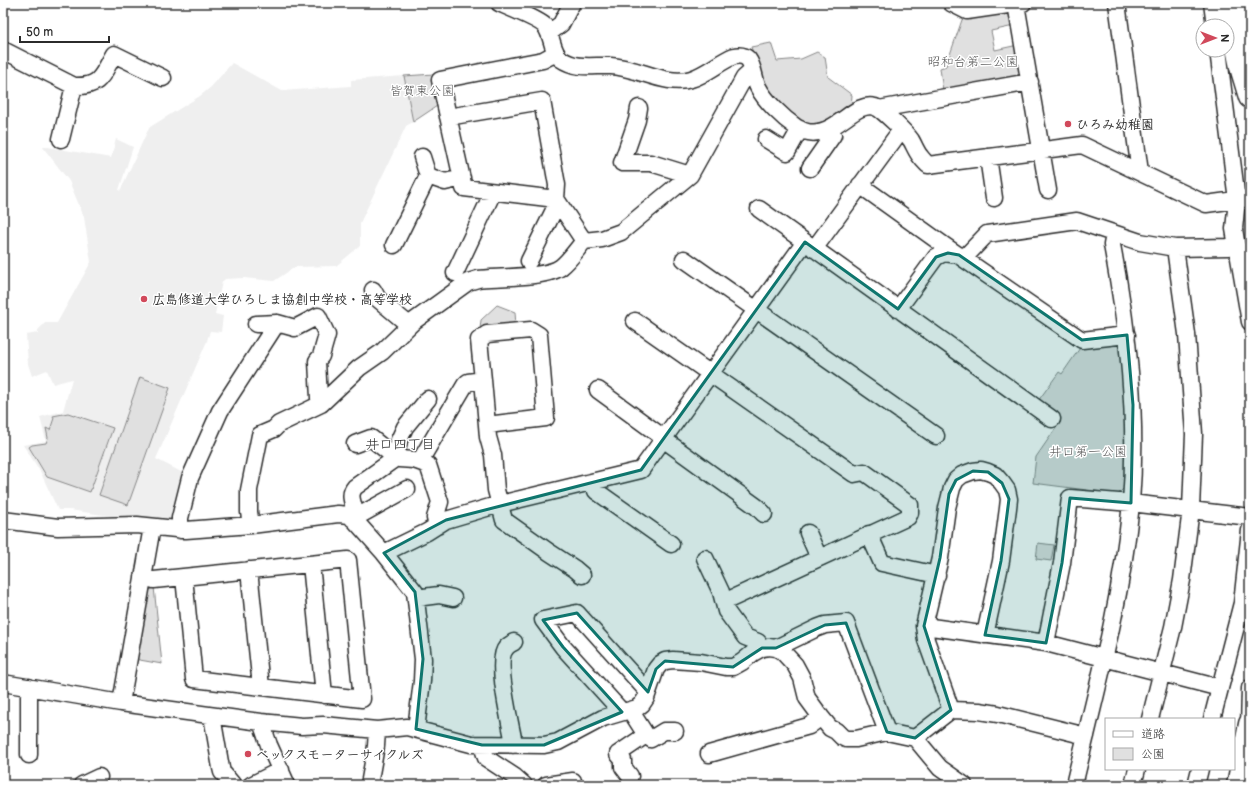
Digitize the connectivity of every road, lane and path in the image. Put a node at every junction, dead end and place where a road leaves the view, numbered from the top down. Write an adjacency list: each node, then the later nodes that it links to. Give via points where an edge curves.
1 (499, 3): 10 (street, via 545,26)
2 (572, 3): 10 (street, via 561,24)
3 (951, 3): 8 (street, via 968,11)
4 (1118, 3): 32 (street)
5 (1212, 3): 9 (street)
6 (1228, 3): 19 (highway)
7 (1245, 3): 12 (highway)
8 (1020, 4): 17 (street)
9 (1214, 18)
10 (549, 33): 13 (street)
11 (3, 50): 18 (street)
12 (1250, 52)
13 (556, 53): 15 (street, via 576,66 620,67 674,81 691,80 728,58 739,55 745,56); 22 (street, via 543,60 440,80)
14 (1219, 58): 40 (street)
15 (753, 70): 24 (street, via 763,95 787,120); 33 (street, via 744,78)
16 (163, 78): 18 (street, via 114,54 100,78 93,84)
17 (1030, 82): 21 (street); 28 (street)
18 (74, 86): 26 (street)
19 (1250, 97)
20 (639, 108): 33 (street, via 637,120 617,163 651,163)
21 (879, 109): 23 (street, via 864,106); 25 (street)
22 (448, 117): 35 (street); 41 (street, via 542,101 557,185)
23 (830, 128): 24 (street, via 812,133); 31 (street, via 832,135)
24 (800, 129): 27 (street, via 787,152)
25 (901, 130): 30 (street, via 928,165); 36 (street)
26 (61, 139)
27 (766, 139)
28 (1041, 150): 30 (street); 32 (street, via 1082,145); 37 (street)
29 (422, 157): 34 (street)
30 (988, 157): 39 (street)
31 (810, 168)
32 (1140, 172): 40 (street, via 1206,204)
33 (690, 175): 44 (street, via 621,232 602,239)
34 (428, 176): 35 (street, via 445,182); 45 (street)
35 (462, 178): 38 (street, via 464,188)
36 (860, 185): 47 (street); 49 (street)
37 (1048, 190)
38 (493, 192): 41 (street); 52 (street)
39 (994, 198)
40 (1244, 199): 46 (street, via 1234,229)
41 (557, 200): 44 (street); 51 (street)
42 (759, 209): 47 (street)
43 (1114, 234): 48 (street); 49 (street, via 1077,221 987,234); 61 (street, via 1112,245)
44 (584, 240): 60 (street, via 567,262 557,270 545,274 468,282)
45 (394, 245)
46 (1237, 245): 48 (street); 57 (street)
47 (810, 246): 54 (street); 55 (street)
48 (1175, 248): 80 (street, via 1187,334 1194,434)
49 (962, 256): 55 (street, via 944,253 936,257); 61 (street, via 1082,340)
50 (684, 259): 54 (street)
51 (529, 261)
52 (455, 273)
53 (373, 290): 60 (street, via 378,299)
54 (756, 309): 62 (street); 69 (street)
55 (898, 309): 67 (street)
56 (635, 321): 62 (street)
57 (1250, 322)
58 (276, 323): 59 (street); 66 (street, via 295,328 316,312 327,335 317,361); 88 (street, via 220,411 190,478 180,518)
59 (256, 324)
60 (409, 325): 66 (street, via 382,352 359,368)
61 (1127, 335): 78 (street, via 1133,413)
62 (710, 374): 70 (street); 75 (street)
63 (483, 380): 68 (street); 68 (street, via 479,340 487,334 524,330 539,334 546,418); 73 (street, via 468,382 465,385)
64 (598, 390): 70 (street)
65 (428, 398): 72 (street, via 405,426)
66 (321, 404): 85 (street, via 260,435 249,490)
67 (1052, 419)
68 (486, 425): 79 (street)
69 (936, 436)
70 (664, 439): 76 (street, via 641,470); 81 (street)
71 (355, 444): 72 (street, via 371,438)
72 (396, 458): 73 (street); 82 (street, via 355,487 351,497 354,508)
73 (420, 461): 86 (street, via 428,464 440,502 435,518)
74 (867, 464): 75 (street, via 850,467)
75 (848, 470): 91 (street, via 854,474 864,472 910,505 908,517)
76 (594, 482): 79 (street); 92 (street, via 596,491)
77 (407, 489): 82 (street)
78 (1131, 503): 80 (street); 108 (street, via 1070,498 1062,563); 110 (street, via 1121,578)
79 (500, 504): 86 (street, via 446,520); 98 (street, via 504,520)
80 (1191, 510): 83 (street); 111 (street, via 1182,580)
81 (764, 514)
82 (352, 517): 85 (street, via 338,514); 93 (street)
83 (1250, 517)
84 (3, 520): 87 (street, via 58,527)
85 (251, 525): 88 (street)
86 (437, 526): 93 (street)
87 (152, 527): 88 (street); 100 (street)
88 (180, 530)
89 (1250, 530): 115 (street, via 1242,603)
90 (808, 533): 95 (street)
91 (869, 534): 95 (street); 99 (street, via 882,563)
92 (671, 544)
93 (384, 553): 102 (street, via 415,592)
94 (705, 558): 104 (street)
95 (819, 558): 104 (street)
96 (311, 564): 97 (street); 118 (street); 118 (street, via 348,560 362,699)
97 (249, 570): 101 (street); 114 (street)
98 (582, 575)
99 (937, 575): 105 (street); 106 (street, via 949,494 954,484 962,475 973,471 981,470 995,475 1007,490 1009,499 1001,561)
100 (142, 577): 101 (street, via 154,580); 119 (street)
101 (184, 577): 114 (street, via 194,679)
102 (416, 598): 103 (street, via 439,595); 128 (street, via 423,659)
103 (453, 598)
104 (724, 602): 109 (street, via 726,611 745,637)
105 (924, 626): 106 (street); 120 (street, via 926,640)
106 (985, 635): 108 (street)
107 (509, 642): 136 (street, via 502,656 504,697 514,738)
108 (1046, 643): 110 (street)
109 (769, 648): 117 (street, via 753,653 733,667 702,662 665,661 656,669); 123 (street, via 782,651 795,665 802,678 807,698); 131 (street, via 825,625 846,623)
110 (1104, 659): 111 (street); 133 (street)
111 (1162, 674): 115 (street); 124 (street)
112 (3, 682): 113 (street)
113 (29, 687): 119 (street); 138 (street)
114 (261, 687): 118 (street)
115 (1220, 688): 125 (street)
116 (1250, 688): 127 (street)
117 (648, 692): 121 (street, via 642,704); 121 (street, via 576,613 543,620 563,647)
118 (324, 695)
119 (121, 704): 122 (street)
120 (951, 710): 133 (street, via 998,714); 134 (street)
121 (626, 711): 132 (street); 136 (street, via 603,718 558,742 544,745)
122 (212, 716): 126 (street); 146 (street, via 222,772)
123 (820, 717): 131 (street, via 846,739); 137 (street, via 809,726)
124 (1150, 718)
125 (1212, 718)
126 (261, 722): 129 (street); 139 (street)
127 (1250, 726): 156 (highway)
128 (416, 729): 129 (street, via 407,727); 135 (street, via 471,744)
129 (377, 730): 149 (street)
130 (675, 731): 132 (street, via 664,731 651,740)
131 (887, 732): 134 (street)
132 (646, 735): 142 (street, via 618,754)
133 (1086, 736): 153 (street)
134 (915, 738): 152 (street, via 940,768)
135 (482, 744): 136 (street); 150 (street, via 486,758)
136 (513, 745)
137 (709, 754)
138 (29, 755)
139 (281, 770): 147 (street); 148 (street)
140 (1137, 770): 154 (street)
141 (1200, 770): 155 (street)
142 (630, 776)
143 (100, 777): 145 (street)
144 (573, 781): 151 (street)
145 (82, 785)
146 (232, 785)
147 (251, 785)
148 (288, 785)
149 (369, 785)
150 (524, 785)
151 (546, 785)
152 (964, 785)
153 (1074, 785)
154 (1133, 785)
155 (1196, 785)
156 (1238, 785)

